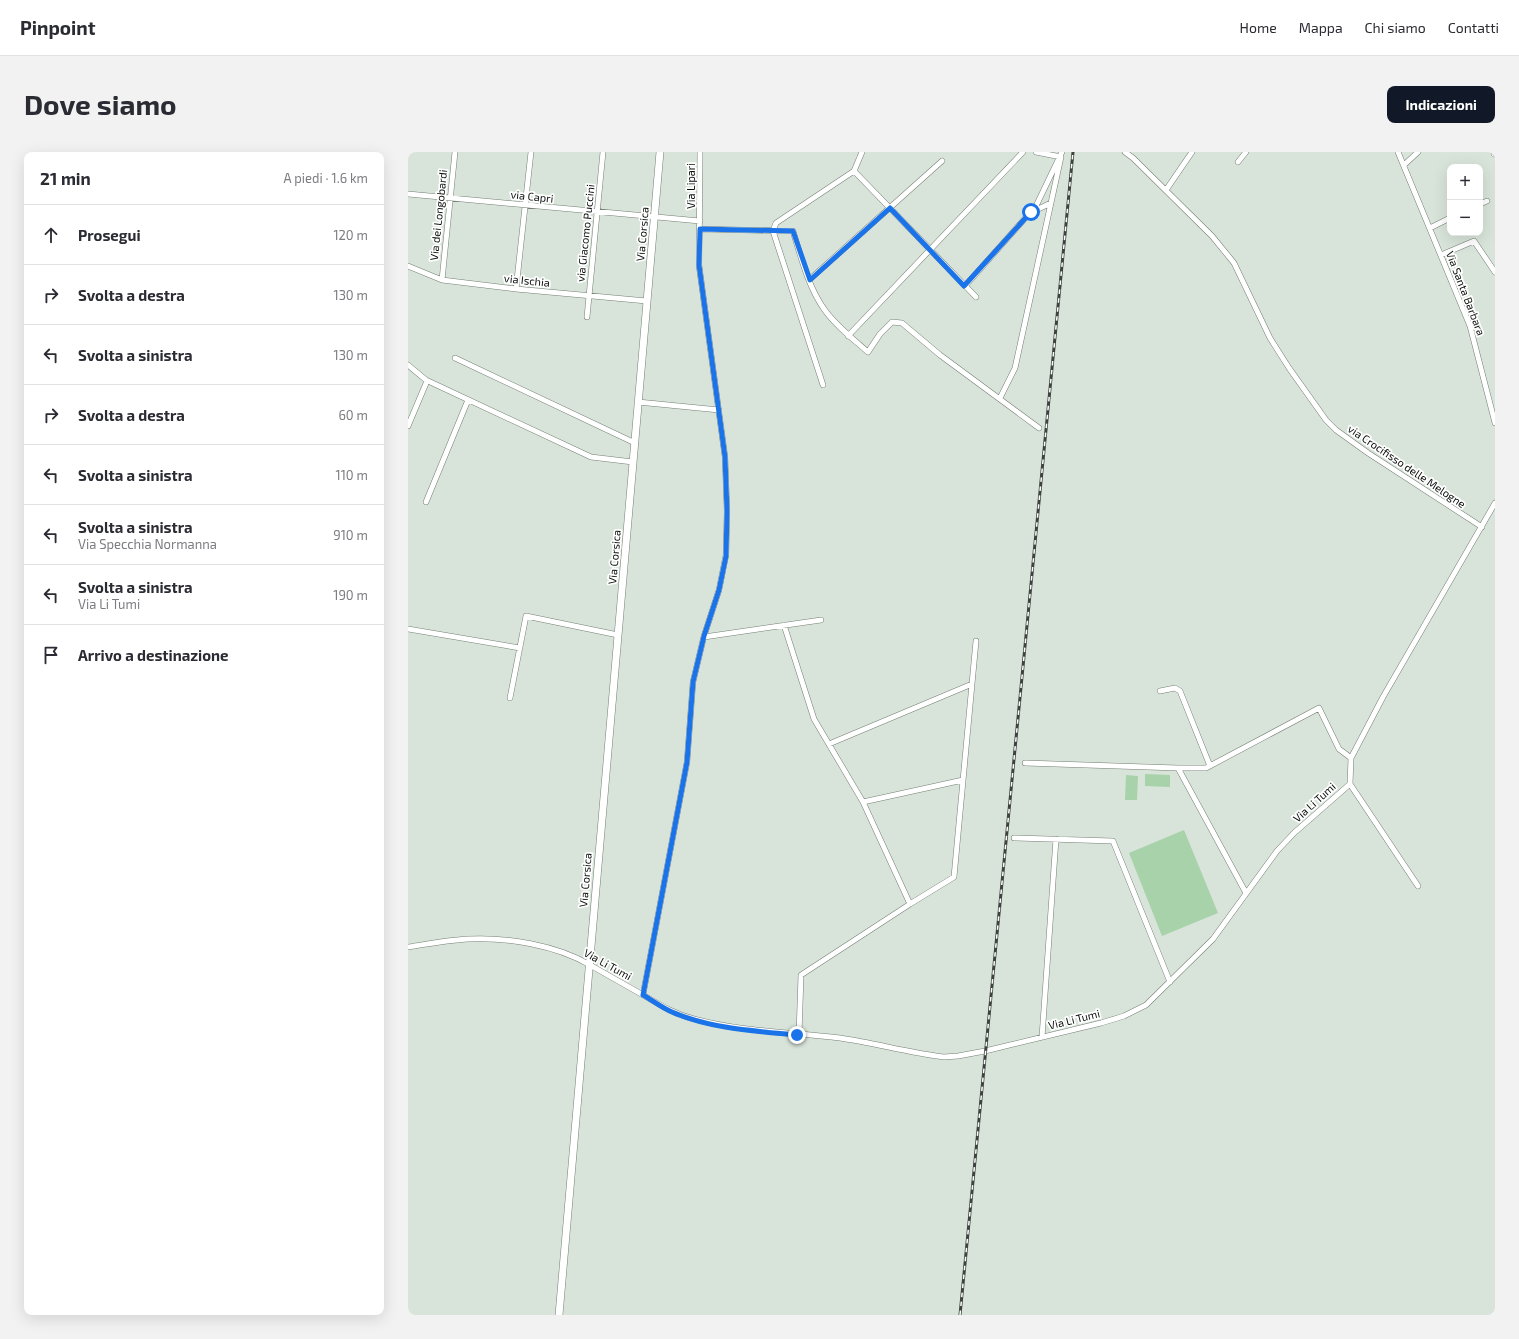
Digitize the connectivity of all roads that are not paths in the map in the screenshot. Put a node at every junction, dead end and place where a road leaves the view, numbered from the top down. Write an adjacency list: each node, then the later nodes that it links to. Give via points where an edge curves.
1 (455, 152): 21 (street, Via dei Longobardi)
2 (531, 152): 25 (street)
3 (603, 152): 27 (street, via Giacomo Puccini)
4 (660, 152): 29 (main road, Via Corsica)
5 (700, 152): 31 (street, Via Lipari)
6 (862, 152): 18 (street)
7 (1023, 152): 35 (street)
8 (1036, 152): 14 (street)
9 (1124, 152): 19 (street, via Crocifisso delle Melogne)
10 (1192, 152): 19 (street)
11 (1246, 152): 16 (street)
12 (1398, 152): 17 (street, Via Santa Barbara)
13 (1418, 152): 17 (street)
14 (1062, 154): 24 (street); 28 (street)
15 (942, 161): 26 (street)
16 (1238, 162)
17 (1404, 165): 32 (street, Via Santa Barbara)
18 (854, 170): 26 (street); 34 (street, via 776,223)
19 (1166, 190): 63 (street, via Crocifisso delle Melogne, via 1212,236 1234,263 1270,338 1326,420 1368,453)
20 (408, 194): 21 (street, via Capri)
21 (450, 198): 25 (street, via Capri); 39 (street, Via dei Longobardi)
22 (1487, 201): 23 (street)
23 (1483, 203)
24 (1051, 204): 28 (street); 52 (street, via 1015,368)
25 (526, 205): 27 (street, via Capri); 42 (street)
26 (890, 208): 35 (street); 40 (street)
27 (597, 212): 29 (street, via Capri); 43 (street, via Giacomo Puccini)
28 (1031, 212): 41 (street)
29 (654, 218): 31 (street, via Capri); 45 (main road, Via Corsica)
30 (1447, 220): 32 (street)
31 (700, 221): 33 (street, Via Lipari)
32 (1430, 228): 36 (street, Via Santa Barbara)
33 (700, 229): 34 (street); 55 (street, Via Lipari, via 699,265)
34 (773, 231): 40 (street, via 793,231); 51 (street)
35 (930, 250): 41 (street); 47 (street)
36 (1441, 255): 38 (street, via 1474,241); 56 (street, Via Santa Barbara, via 1470,326)
37 (408, 266): 39 (street, via Ischia)
38 (1495, 272)
39 (442, 280): 42 (street, via Ischia)
40 (810, 280): 47 (street, via 824,308)
41 (964, 286): 44 (street)
42 (516, 289): 43 (street, via Ischia)
43 (588, 296): 45 (street, via Ischia); 46 (street, via Giacomo Puccini)
44 (976, 297)
45 (647, 301): 54 (main road, Via Corsica)
46 (587, 317)
47 (848, 336): 52 (street, via 868,352 892,322 902,323 940,355)
48 (455, 358): 59 (street)
49 (408, 365): 50 (street)
50 (427, 381): 53 (street); 57 (street)
51 (823, 385)
52 (1000, 398): 58 (street)
53 (468, 400): 60 (street, via 591,457); 61 (street)
54 (638, 402): 55 (street); 59 (main road, Via Corsica)
55 (719, 410): 68 (street, Via Lipari, via 726,472 726,556 719,590)
56 (1495, 423)
57 (408, 426)
58 (1039, 428)
59 (635, 443): 60 (main road, Via Corsica)
60 (633, 462): 67 (main road, Via Corsica)
61 (426, 502)
62 (1495, 503): 63 (street, Via Li Tumi)
63 (1482, 527): 75 (street, Via Li Tumi, via 1383,697)
64 (821, 620): 65 (street)
65 (784, 625): 68 (street); 74 (street, via 814,718)
66 (408, 629): 70 (street)
67 (618, 635): 70 (street, via 526,616); 88 (main road, Via Corsica)
68 (704, 637): 90 (street, Via Lipari, via 693,682 687,762)
69 (976, 641): 71 (street)
70 (520, 648): 73 (street)
71 (972, 684): 74 (street); 79 (street)
72 (1160, 691): 77 (street, via 1175,688 1180,691)
73 (510, 698)
74 (829, 744): 81 (street)
75 (1351, 758): 77 (street, via 1339,749 1319,708); 80 (street, Via Li Tumi)
76 (1025, 763): 78 (street)
77 (1210, 766): 78 (street)
78 (1178, 768): 85 (street)
79 (963, 780): 81 (street); 86 (street, via 954,877)
80 (1350, 784): 84 (street); 85 (street, Via Li Tumi, via 1294,833 1277,851)
81 (863, 802): 86 (street)
82 (1014, 838): 83 (street)
83 (1056, 839): 89 (street, via 1113,840); 92 (street)
84 (1418, 886)
85 (1246, 893): 89 (street, Via Li Tumi, via 1213,939)
86 (910, 904): 91 (street, via 801,975)
87 (408, 947): 88 (street, Via Li Tumi, via 467,939 500,940 552,949)
88 (589, 964): 90 (street, Via Li Tumi); 93 (main road, Via Corsica)
89 (1170, 982): 92 (street, Via Li Tumi, via 1146,1005 1124,1016)
90 (643, 995): 91 (street, Via Li Tumi, via 672,1012 710,1024)
91 (798, 1035): 92 (street, Via Li Tumi, via 841,1038 944,1057 985,1051)
92 (1042, 1037)
93 (559, 1315)

